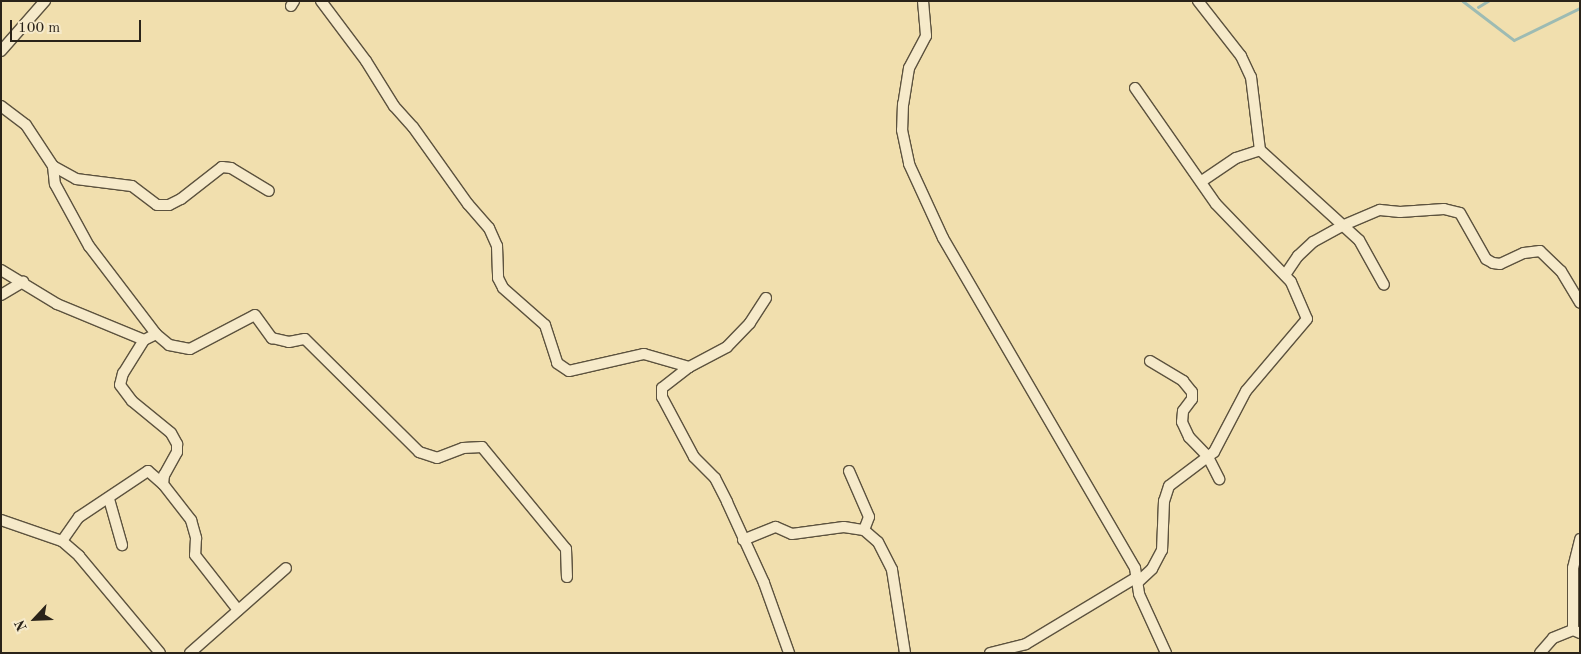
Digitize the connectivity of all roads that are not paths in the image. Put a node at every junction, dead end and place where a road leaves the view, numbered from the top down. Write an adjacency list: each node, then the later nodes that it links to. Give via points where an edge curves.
1 (45, 1): 5 (street)
2 (321, 1): 23 (street, via 366,61 388,99 489,228 497,246 498,278 503,288 545,325 557,363 569,371 644,354)
3 (923, 1): 37 (street, via 926,36 908,68 903,104 902,130 909,164 943,238 1121,542)
4 (1198, 1): 8 (street, via 1241,56 1251,77)
5 (1, 51)
6 (1135, 88): 10 (street)
7 (1, 106): 9 (street, via 26,125)
8 (1260, 150): 10 (street, via 1236,158); 12 (street)
9 (53, 166): 11 (street, via 76,179 132,186 157,205 169,205 181,199 222,167 231,168); 20 (street, via 55,184 85,239)
10 (1202, 181): 14 (street, via 1216,204)
11 (269, 191)
12 (1344, 225): 14 (street, via 1314,242 1298,256); 16 (street, via 1372,258); 19 (street, via 1380,210 1454,210 1469,225 1486,259 1500,264 1524,253 1540,251 1562,271)
13 (1, 270): 15 (street)
14 (1285, 276): 24 (street, via 1299,294 1307,320 1284,350 1259,373 1246,391 1224,436)
15 (23, 282): 17 (street); 21 (street, via 73,311)
16 (1384, 285)
17 (1, 295)
18 (766, 298): 23 (street, via 750,324 727,347)
19 (1580, 303)
20 (156, 334): 21 (street); 36 (street, via 169,345 190,349 255,315 272,338 288,342 305,339 419,452 437,458 463,448 482,447 566,549)
21 (144, 340): 27 (street, via 123,372 120,385 132,401 171,433 177,444 177,452 164,475)
22 (1150, 361): 24 (street, via 1183,381 1192,392 1192,398 1183,411 1182,422 1189,437)
23 (689, 367): 32 (street, via 662,388 662,397 694,457 715,478)
24 (1208, 457): 26 (street); 37 (street, via 1169,486 1164,501 1162,550 1152,569)
25 (848, 471): 30 (street, via 869,517)
26 (1219, 479)
27 (163, 484): 28 (street, via 144,471); 38 (street, via 191,520 196,538 195,555)
28 (109, 499): 33 (street, via 79,517); 34 (street)
29 (1, 520): 33 (street)
30 (864, 530): 32 (street, via 844,527 792,534 776,527); 43 (street, via 878,542 892,570)
31 (1580, 539): 39 (street, via 1573,568)
32 (742, 540): 42 (street, via 764,583)
33 (62, 541): 40 (street, via 79,556)
34 (122, 545)
35 (286, 568): 38 (street)
36 (567, 577)
37 (1138, 579): 44 (street, via 1026,644); 45 (street, via 1141,600)
38 (238, 610): 41 (street)
39 (1576, 631): 46 (street, via 1553,638)
40 (160, 653)
41 (190, 653)
42 (789, 653)
43 (905, 653)
44 (990, 653)
45 (1166, 653)
46 (1540, 653)

